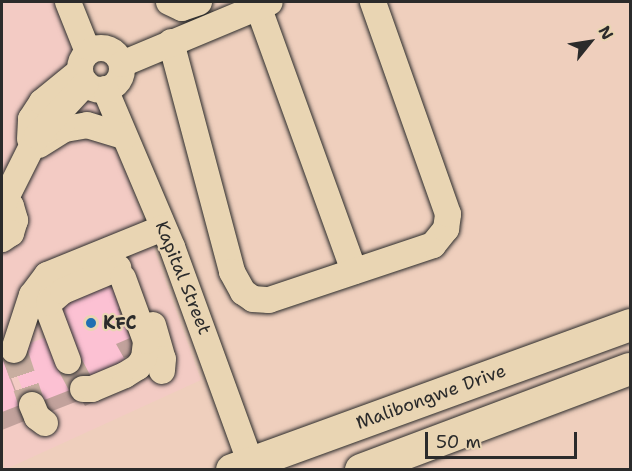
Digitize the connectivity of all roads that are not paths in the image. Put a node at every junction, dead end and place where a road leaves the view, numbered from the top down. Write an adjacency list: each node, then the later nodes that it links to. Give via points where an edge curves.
1 (68, 2): 8 (street, Kapital Street)
2 (169, 2): 3 (street, via 182,8)
3 (199, 2)
4 (374, 2): 15 (street, via 448,214 442,234 433,245)
5 (264, 4): 6 (street); 15 (street)
6 (166, 44): 7 (street); 15 (street, via 232,272 243,292 253,299 269,300)
7 (122, 64): 8 (street, via 120,77 111,87); 8 (street, via 114,52 94,49)
8 (90, 74): 9 (street, Kapital Street); 10 (street)
9 (124, 136): 10 (street, via 97,126 76,126 51,135); 12 (street, Kapital Street)
10 (31, 150): 11 (street)
11 (3, 200): 13 (street, via 11,206 15,220 11,233)
12 (163, 228): 14 (street); 22 (street, Kapital Street, via 205,334)
13 (2, 239)
14 (117, 265): 17 (street, via 47,275 39,283); 18 (street, via 63,291 49,303); 20 (street, via 143,291 163,359); 21 (street, via 146,341 144,358 124,375)
15 (354, 271)
16 (630, 325): 22 (main road, Malibongwe Drive)
17 (14, 350)
18 (68, 361)
19 (630, 369): 23 (main road)
20 (162, 371)
21 (83, 389)
22 (245, 467)
23 (361, 470)

